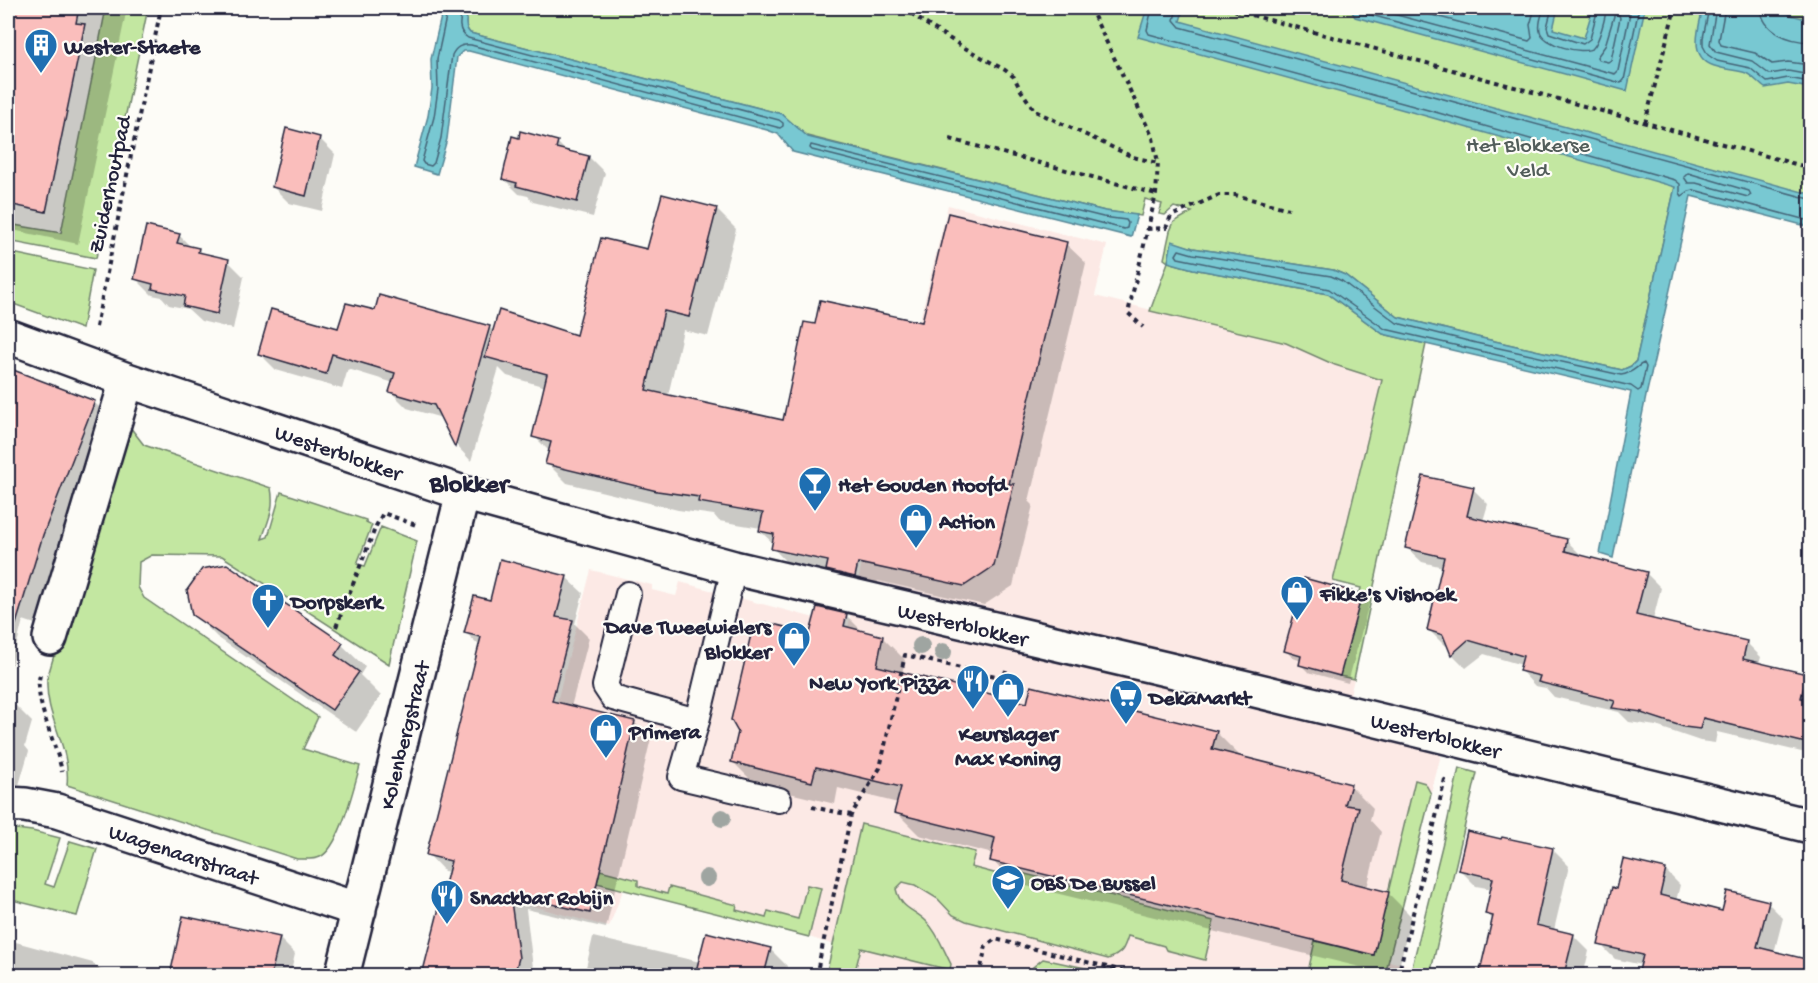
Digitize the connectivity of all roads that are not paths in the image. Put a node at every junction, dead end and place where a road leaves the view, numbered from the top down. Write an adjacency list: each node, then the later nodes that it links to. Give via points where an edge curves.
1 (8, 336): 2 (street, Westerblokker)
2 (127, 380): 3 (street, Westerblokker); 6 (street)
3 (463, 493): 4 (street, Westerblokker); 11 (street, Kolenbergstraat)
4 (734, 568): 7 (lane); 10 (street, Westerblokker)
5 (628, 594): 7 (lane, via 605,686 613,698)
6 (50, 638)
7 (697, 721): 8 (lane, via 681,777)
8 (779, 800)
9 (8, 804): 11 (street, Wagenaarstraat, via 57,811)
10 (1810, 826)
11 (359, 910): 12 (street, Kolenbergstraat)
12 (342, 975)

